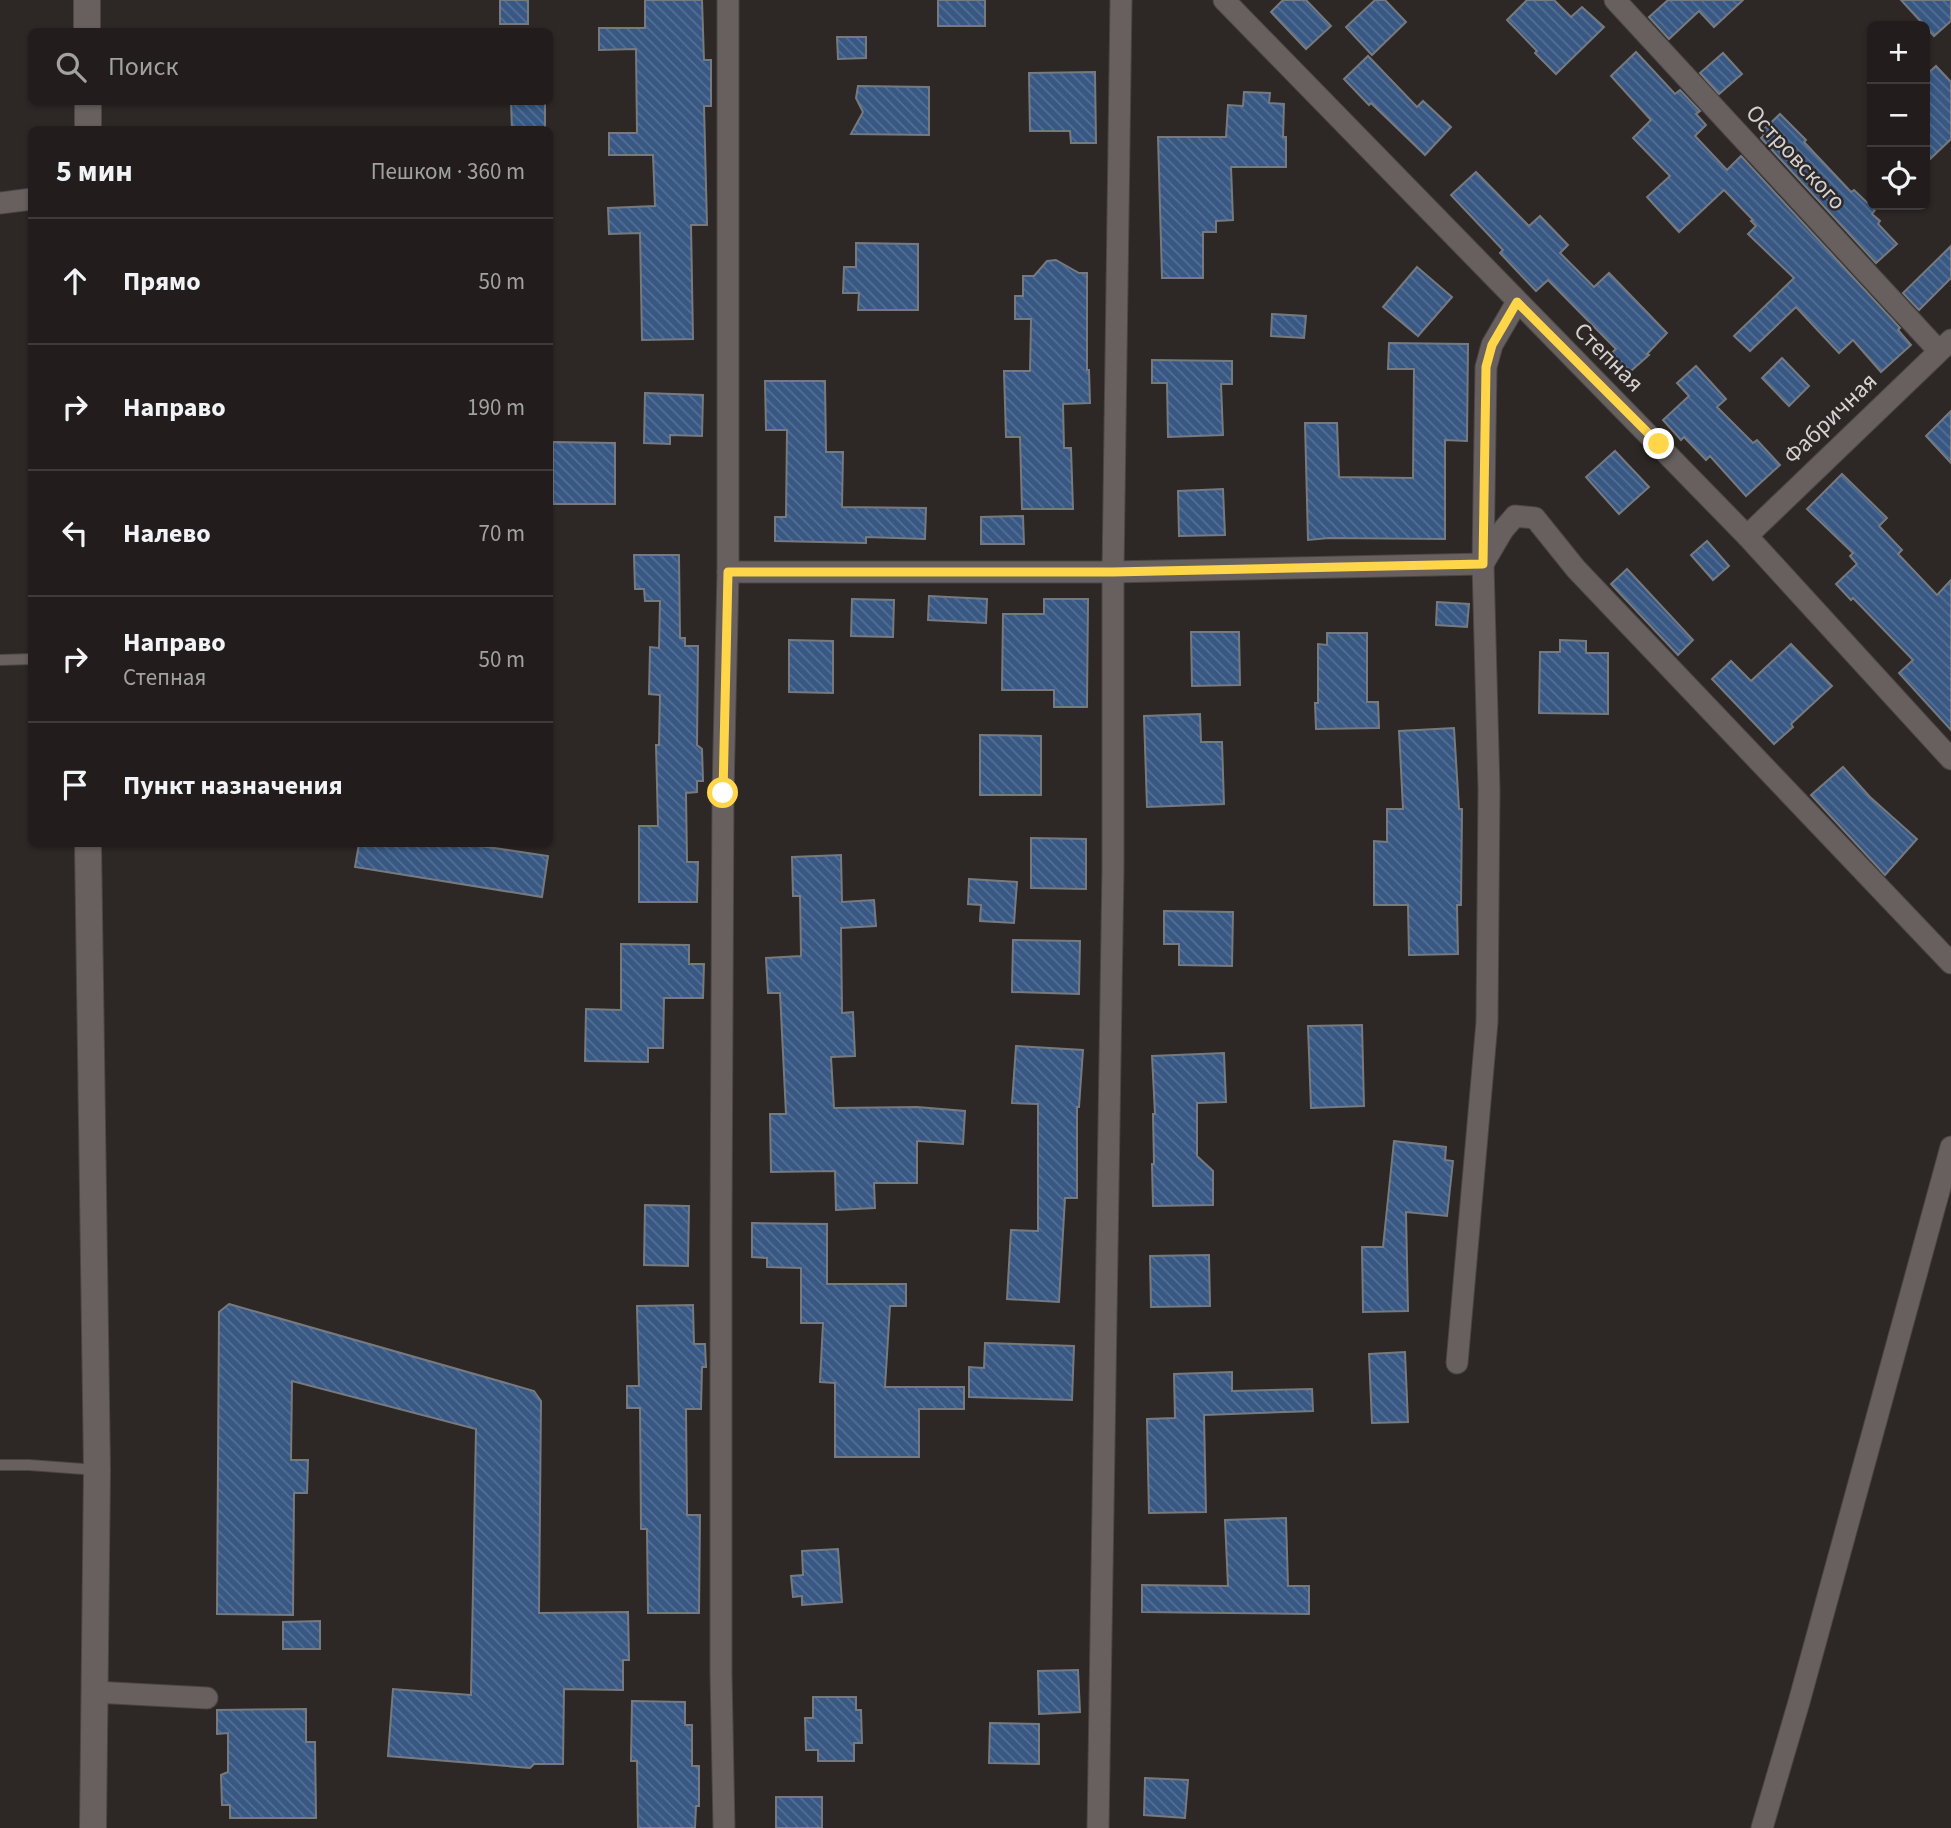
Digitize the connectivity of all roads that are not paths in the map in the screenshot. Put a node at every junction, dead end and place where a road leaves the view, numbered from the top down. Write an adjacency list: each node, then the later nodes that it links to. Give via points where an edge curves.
1 (87, 0): 6 (street)
2 (728, 0): 15 (street)
3 (1121, 0): 16 (street)
4 (1224, 0): 11 (street, Степная)
5 (1615, 0): 12 (street, Островского)
6 (87, 28)
7 (88, 105): 8 (street)
8 (88, 126)
9 (28, 200): 10 (street)
10 (0, 203)
11 (1517, 302): 13 (street, Степная); 14 (street, via 1492,345 1486,367)
12 (1945, 345): 13 (street, Фабричная)
13 (1747, 536): 19 (street, Степная)
14 (1483, 564): 16 (street); 21 (street, via 1514,516 1535,518 1576,569); 23 (street, via 1489,790 1487,1022)
15 (728, 572): 16 (street); 29 (street, via 721,1230)
16 (1113, 572): 30 (street, via 1113,868)
17 (28, 659): 18 (lane)
18 (0, 660)
19 (1951, 759)
20 (88, 847): 25 (street)
21 (1951, 963)
22 (1951, 1147): 31 (street)
23 (1457, 1363)
24 (0, 1465): 25 (lane)
25 (97, 1470): 26 (street)
26 (94, 1692): 27 (street); 28 (street)
27 (207, 1698)
28 (93, 1828)
29 (724, 1828)
30 (1098, 1828)
31 (1762, 1828)

